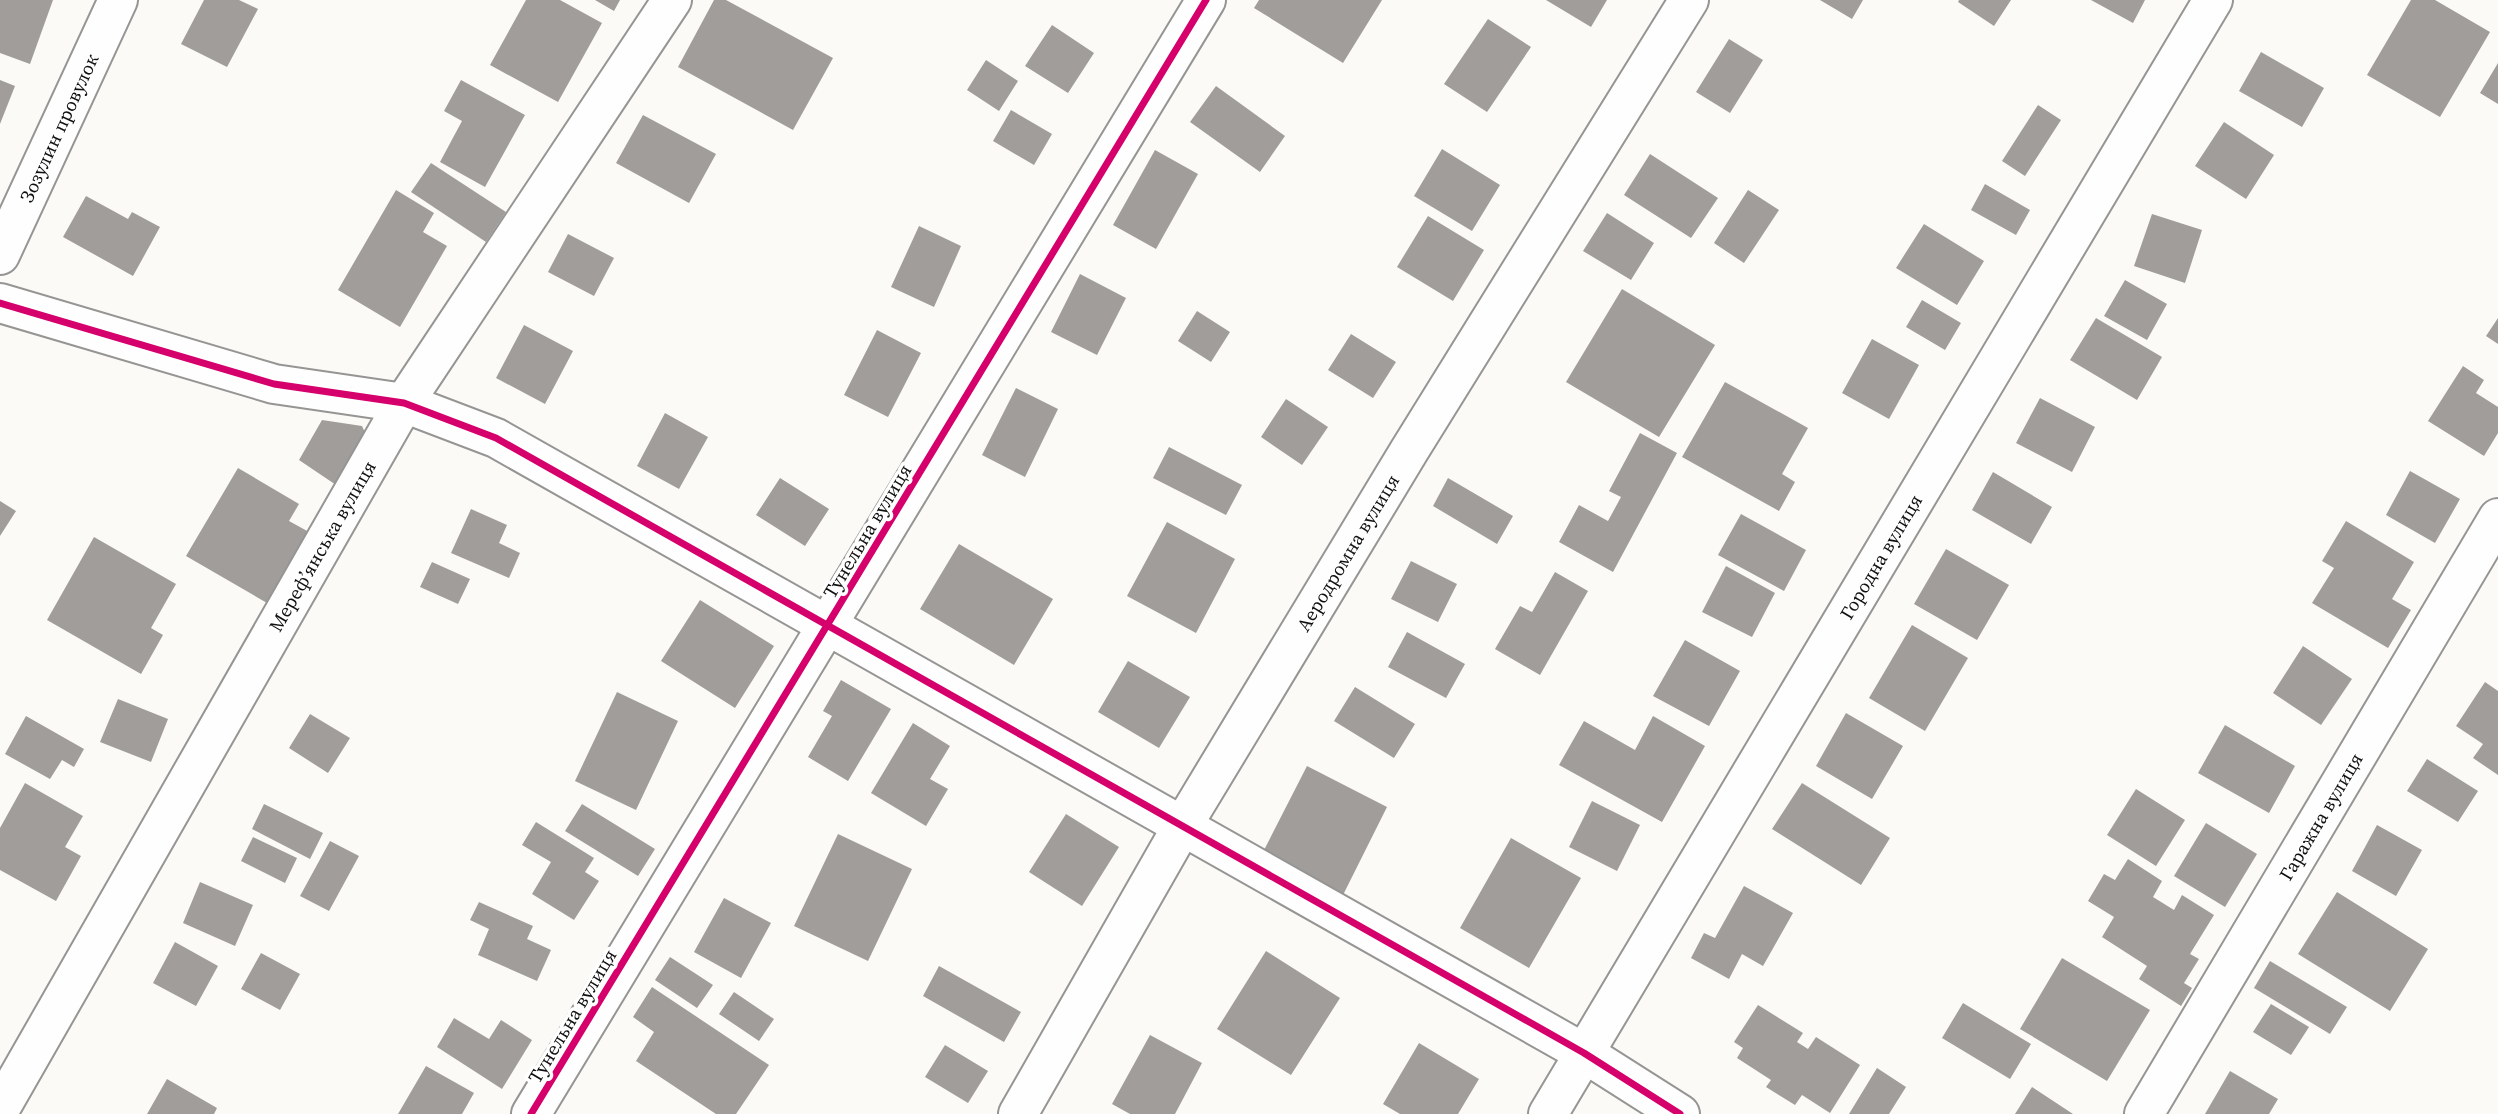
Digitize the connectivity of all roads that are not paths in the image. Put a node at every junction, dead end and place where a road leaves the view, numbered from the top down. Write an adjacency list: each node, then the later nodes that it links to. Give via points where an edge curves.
1 (118, 0): 6 (street, Зозулин провулок)
2 (672, 0): 8 (street, Мерефʼянська вулиця)
3 (1206, 0): 10 (street, Тунельна вулиця)
4 (1689, 0): 11 (street, Аеродромна вулиця)
5 (2213, 0): 12 (street, Городна вулиця)
6 (0, 255)
7 (0, 303): 8 (street, via 274,384)
8 (404, 403): 10 (street, via 496,438); 13 (street, Мерефʼянська вулиця)
9 (2498, 518): 18 (street, Гаражна вулиця)
10 (829, 625): 11 (street); 14 (street, Тунельна вулиця)
11 (1183, 825): 12 (street); 15 (street, Аеродромна вулиця)
12 (1584, 1053): 16 (street, Городна вулиця); 17 (street)
13 (0, 1109)
14 (531, 1114)
15 (1018, 1114)
16 (1548, 1114)
17 (1680, 1114)
18 (2144, 1114)

